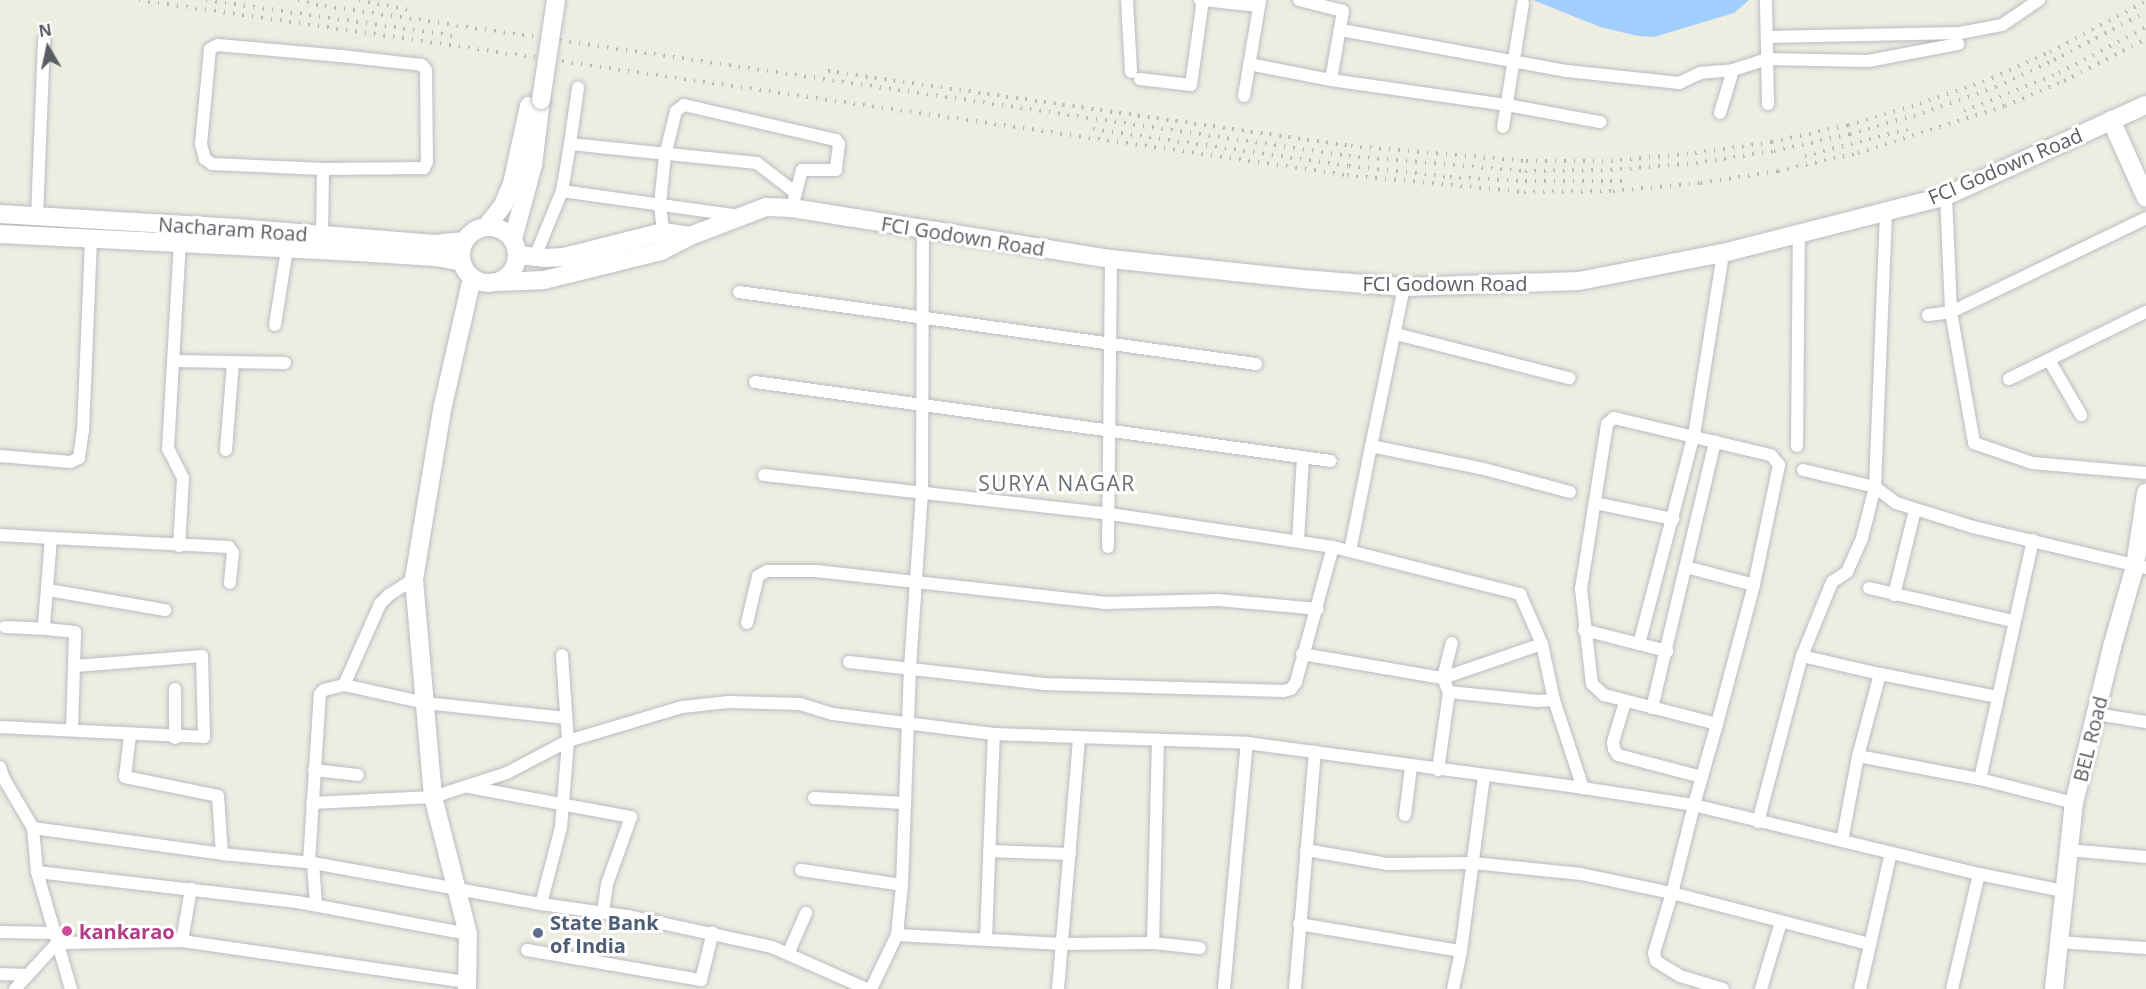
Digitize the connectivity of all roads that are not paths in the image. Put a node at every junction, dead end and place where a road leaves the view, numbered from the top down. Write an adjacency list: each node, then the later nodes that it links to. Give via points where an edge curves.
1 (545, 0): 22 (street)
2 (556, 0): 22 (street, bridge)
3 (1127, 0): 4 (street, via 1135,75 1191,85)
4 (1201, 0): 8 (street)
5 (1299, 0): 10 (street)
6 (1766, 0): 12 (street)
7 (2039, 0): 12 (street, via 2001,25 1960,33)
8 (1259, 3): 17 (street)
9 (1523, 4): 16 (street)
10 (1344, 5): 11 (street)
11 (1341, 30): 16 (street); 19 (street)
12 (1767, 37): 15 (street)
13 (44, 40): 40 (street)
14 (1958, 44): 15 (street, via 1868,61)
15 (1766, 59): 18 (street); 23 (street)
16 (1513, 61): 18 (street, via 1567,71 1679,82 1700,73); 24 (street)
17 (1249, 64): 19 (street); 21 (street)
18 (1733, 70): 26 (street)
19 (1331, 80): 24 (street)
20 (578, 88): 30 (street)
21 (1244, 96)
22 (536, 99): 43 (street, via 512,184 503,205); 54 (street, via 533,165)
23 (1768, 104)
24 (1507, 105): 28 (street); 29 (street)
25 (2146, 105): 27 (street, FCI Godown Road)
26 (1720, 113)
27 (2111, 120): 34 (street, FCI Godown Road); 35 (street)
28 (1600, 122)
29 (1503, 127)
30 (570, 144): 31 (street); 33 (street)
31 (665, 156): 36 (street, via 758,163); 36 (street, via 676,111 684,105 836,140 836,170 802,170); 37 (street)
32 (322, 169): 32 (street, via 209,163 201,144 210,49 218,45 341,56 422,65 426,69 424,168); 50 (street)
33 (562, 191): 37 (street); 54 (street)
34 (1946, 196): 38 (street, FCI Godown Road); 62 (street)
35 (2146, 198)
36 (794, 200): 41 (street, FCI Godown Road); 44 (street, FCI Godown Road)
37 (660, 204): 41 (street); 45 (street)
38 (1886, 212): 47 (street, FCI Godown Road); 91 (street)
39 (0, 214): 40 (street, Nacharam Road); 46 (street)
40 (37, 216): 50 (street, Nacharam Road)
41 (740, 216): 48 (street, FCI Godown Road)
42 (2146, 218): 62 (street)
43 (486, 227): 51 (street); 54 (street, via 501,229)
44 (922, 230): 56 (street, FCI Godown Road); 65 (street)
45 (663, 232): 48 (street); 54 (street, via 564,257)
46 (0, 235): 49 (street, Nacharam Road)
47 (1799, 235): 55 (street, FCI Godown Road); 83 (street)
48 (690, 236): 59 (street, FCI Godown Road, via 661,251 583,272 529,282)
49 (91, 238): 52 (street, Nacharam Road); 85 (street, via 79,458 71,462)
50 (325, 241): 51 (street, Nacharam Road); 53 (street, Nacharam Road); 57 (street, Nacharam Road)
51 (465, 241): 57 (street)
52 (180, 243): 53 (street, Nacharam Road); 70 (street)
53 (287, 249): 66 (street)
54 (522, 251): 59 (street, via 514,269)
55 (1723, 253): 60 (street, FCI Godown Road, via 1579,281); 80 (street)
56 (1111, 259): 60 (street, FCI Godown Road); 68 (street)
57 (462, 262): 58 (street)
58 (472, 278): 59 (street); 109 (street, via 442,410)
59 (499, 282)
60 (1404, 287): 67 (street)
61 (739, 292): 65 (street)
62 (1951, 312): 64 (street); 89 (street, via 1974,443 2032,463)
63 (2146, 312): 69 (street)
64 (1928, 315)
65 (922, 317): 68 (street); 77 (street)
66 (275, 326)
67 (1396, 334): 74 (street); 82 (street)
68 (1110, 344): 73 (street); 79 (street)
69 (2049, 360): 75 (street); 78 (street)
70 (175, 361): 71 (street); 103 (street, via 168,449 183,478)
71 (233, 363): 72 (street); 84 (street)
72 (285, 363)
73 (1256, 364)
74 (1569, 378)
75 (2009, 379)
76 (755, 382): 77 (street)
77 (923, 405): 79 (street); 93 (street)
78 (2081, 415)
79 (1110, 432): 86 (street); 97 (street)
80 (1694, 435): 81 (street); 95 (street, via 1614,418 1607,424); 98 (street)
81 (1715, 441): 107 (street); 112 (street, via 1771,455 1779,465)
82 (1371, 446): 92 (street, via 1484,469); 106 (street)
83 (1797, 446)
84 (226, 450)
85 (0, 456)
86 (1303, 458): 87 (street); 102 (street)
87 (1331, 461)
88 (1803, 470): 91 (street)
89 (2146, 473)
90 (764, 476): 93 (street)
91 (1875, 487): 96 (street, via 1896,503); 129 (street, via 1862,538 1847,572 1832,582)
92 (1570, 492)
93 (922, 493): 97 (street); 111 (street)
94 (2146, 493): 108 (street, BEL Road)
95 (1595, 503): 98 (street); 122 (street, via 1581,589)
96 (1915, 510): 101 (street); 115 (street)
97 (1110, 514): 102 (street); 104 (street)
98 (1673, 519): 125 (street)
99 (0, 535): 100 (street)
100 (51, 538): 103 (street); 114 (street)
101 (2033, 540): 108 (street); 118 (street)
102 (1298, 541): 105 (street)
103 (179, 546): 110 (street, via 229,547 233,554)
104 (1108, 547)
105 (1333, 547): 106 (street); 116 (street)
106 (1350, 551): 124 (street, via 1520,594)
107 (1686, 567): 112 (street); 126 (street)
108 (2140, 567): 143 (street, BEL Road)
109 (414, 579): 135 (street, via 380,604); 141 (street)
110 (230, 583)
111 (916, 584): 116 (street, via 1104,603 1218,600); 119 (street, via 816,571 767,571 758,576); 132 (street)
112 (1754, 585): 147 (street)
113 (1869, 588): 115 (street)
114 (48, 590): 117 (street); 121 (street, via 44,625)
115 (1894, 595): 118 (street)
116 (1318, 609): 127 (street)
117 (165, 610)
118 (2013, 621): 138 (street)
119 (747, 623)
120 (5, 627): 121 (street)
121 (48, 629): 131 (street, via 75,632)
122 (1584, 630): 125 (street); 140 (street, via 1592,684 1604,695)
123 (1452, 643): 134 (street)
124 (1542, 644): 134 (street); 139 (street)
125 (1639, 644): 126 (street)
126 (1666, 651): 142 (street)
127 (1302, 654): 132 (street, via 1296,682 1284,691 1044,684); 134 (street)
128 (561, 655): 144 (street)
129 (1803, 656): 133 (street); 177 (street)
130 (849, 662): 132 (street)
131 (75, 666): 149 (street); 152 (street, via 202,656 205,734 201,739)
132 (910, 668): 146 (street)
133 (1880, 674): 138 (street); 158 (street)
134 (1443, 678): 137 (street)
135 (344, 685): 141 (street); 160 (street, via 320,694)
136 (175, 689): 152 (street)
137 (1449, 693): 139 (street); 161 (street)
138 (1997, 697): 166 (street)
139 (1554, 700): 168 (street)
140 (1625, 702): 142 (street); 165 (street, via 1613,742 1618,755)
141 (424, 703): 144 (street); 169 (street)
142 (1652, 708): 147 (street)
143 (2096, 714): 145 (street); 172 (street, BEL Road)
144 (566, 718): 154 (street)
145 (2146, 722)
146 (909, 723): 150 (street); 154 (street, via 832,714 801,704 729,702 682,706); 173 (street)
147 (1717, 724): 165 (street)
148 (0, 727): 149 (street)
149 (72, 730): 151 (street)
150 (994, 734): 153 (street); 180 (street)
151 (130, 735): 152 (street); 183 (street, via 125,777 218,796)
152 (175, 738)
153 (1079, 738): 155 (street); 184 (street)
154 (568, 741): 167 (street, via 507,773); 175 (street)
155 (1158, 741): 156 (street); 211 (street)
156 (1246, 743): 157 (street); 227 (street)
157 (1315, 752): 159 (street); 181 (street)
158 (1858, 756): 166 (street); 179 (street)
159 (1411, 767): 161 (street); 176 (street)
160 (314, 770): 163 (street); 171 (street)
161 (1438, 770): 164 (street)
162 (1, 773): 178 (street)
163 (358, 775)
164 (1484, 776): 168 (street); 188 (street)
165 (1702, 777): 174 (street)
166 (1980, 779): 172 (street)
167 (468, 787): 169 (street); 175 (street)
168 (1583, 788): 174 (street)
169 (433, 797): 171 (street); 193 (street)
170 (814, 798): 173 (street)
171 (312, 802): 187 (street)
172 (2074, 802): 182 (street, BEL Road)
173 (905, 803): 192 (street)
174 (1694, 805): 177 (street); 196 (street)
175 (563, 806): 197 (street); 199 (street, via 631,817 607,884)
176 (1405, 815)
177 (1758, 822): 179 (street)
178 (33, 828): 183 (street); 190 (street)
179 (1842, 841): 185 (street)
180 (989, 850): 184 (street); 208 (street)
181 (1306, 850): 188 (street, via 1387,864); 202 (street)
182 (2068, 850): 186 (street); 195 (street, BEL Road)
183 (222, 854): 187 (street)
184 (1070, 854): 212 (street)
185 (1891, 854): 191 (street); 213 (street)
186 (2146, 857)
187 (311, 862): 193 (street); 198 (street)
188 (1473, 863): 196 (street, via 1581,874); 217 (street)
189 (801, 870): 192 (street)
190 (36, 872): 194 (street); 207 (street)
191 (1979, 874): 195 (street); 233 (street)
192 (902, 885): 206 (street)
193 (456, 888): 197 (street); 205 (street)
194 (191, 889): 198 (street); 209 (street)
195 (2063, 891): 210 (street, BEL Road)
196 (1672, 893): 201 (street); 230 (street, via 1654,958 1680,976)
197 (541, 904): 199 (street)
198 (316, 905): 205 (street)
199 (603, 912): 204 (street)
200 (806, 913): 218 (street)
201 (1781, 922): 213 (street); 231 (street)
202 (1299, 924): 217 (street); 228 (street)
203 (0, 932): 207 (street)
204 (713, 932): 218 (street); 222 (street)
205 (468, 934): 221 (street)
206 (897, 935): 208 (street); 225 (street)
207 (56, 938): 209 (street); 220 (street); 224 (street)
208 (986, 938): 212 (street)
209 (182, 941): 221 (street)
210 (2058, 942): 215 (street); 234 (street, BEL Road)
211 (1153, 943): 212 (street); 214 (street)
212 (1062, 944): 226 (street)
213 (1869, 944): 232 (street)
214 (1200, 948)
215 (2146, 948)
216 (527, 950): 222 (street)
217 (1461, 951): 229 (street)
218 (788, 954): 225 (street)
219 (0, 974): 220 (street)
220 (26, 975): 223 (street)
221 (467, 985)
222 (699, 985)
223 (15, 989)
224 (71, 989)
225 (869, 989)
226 (1058, 989)
227 (1224, 989)
228 (1295, 989)
229 (1454, 989)
230 (1723, 989)
231 (1761, 989)
232 (1860, 989)
233 (1952, 989)
234 (2054, 989)

